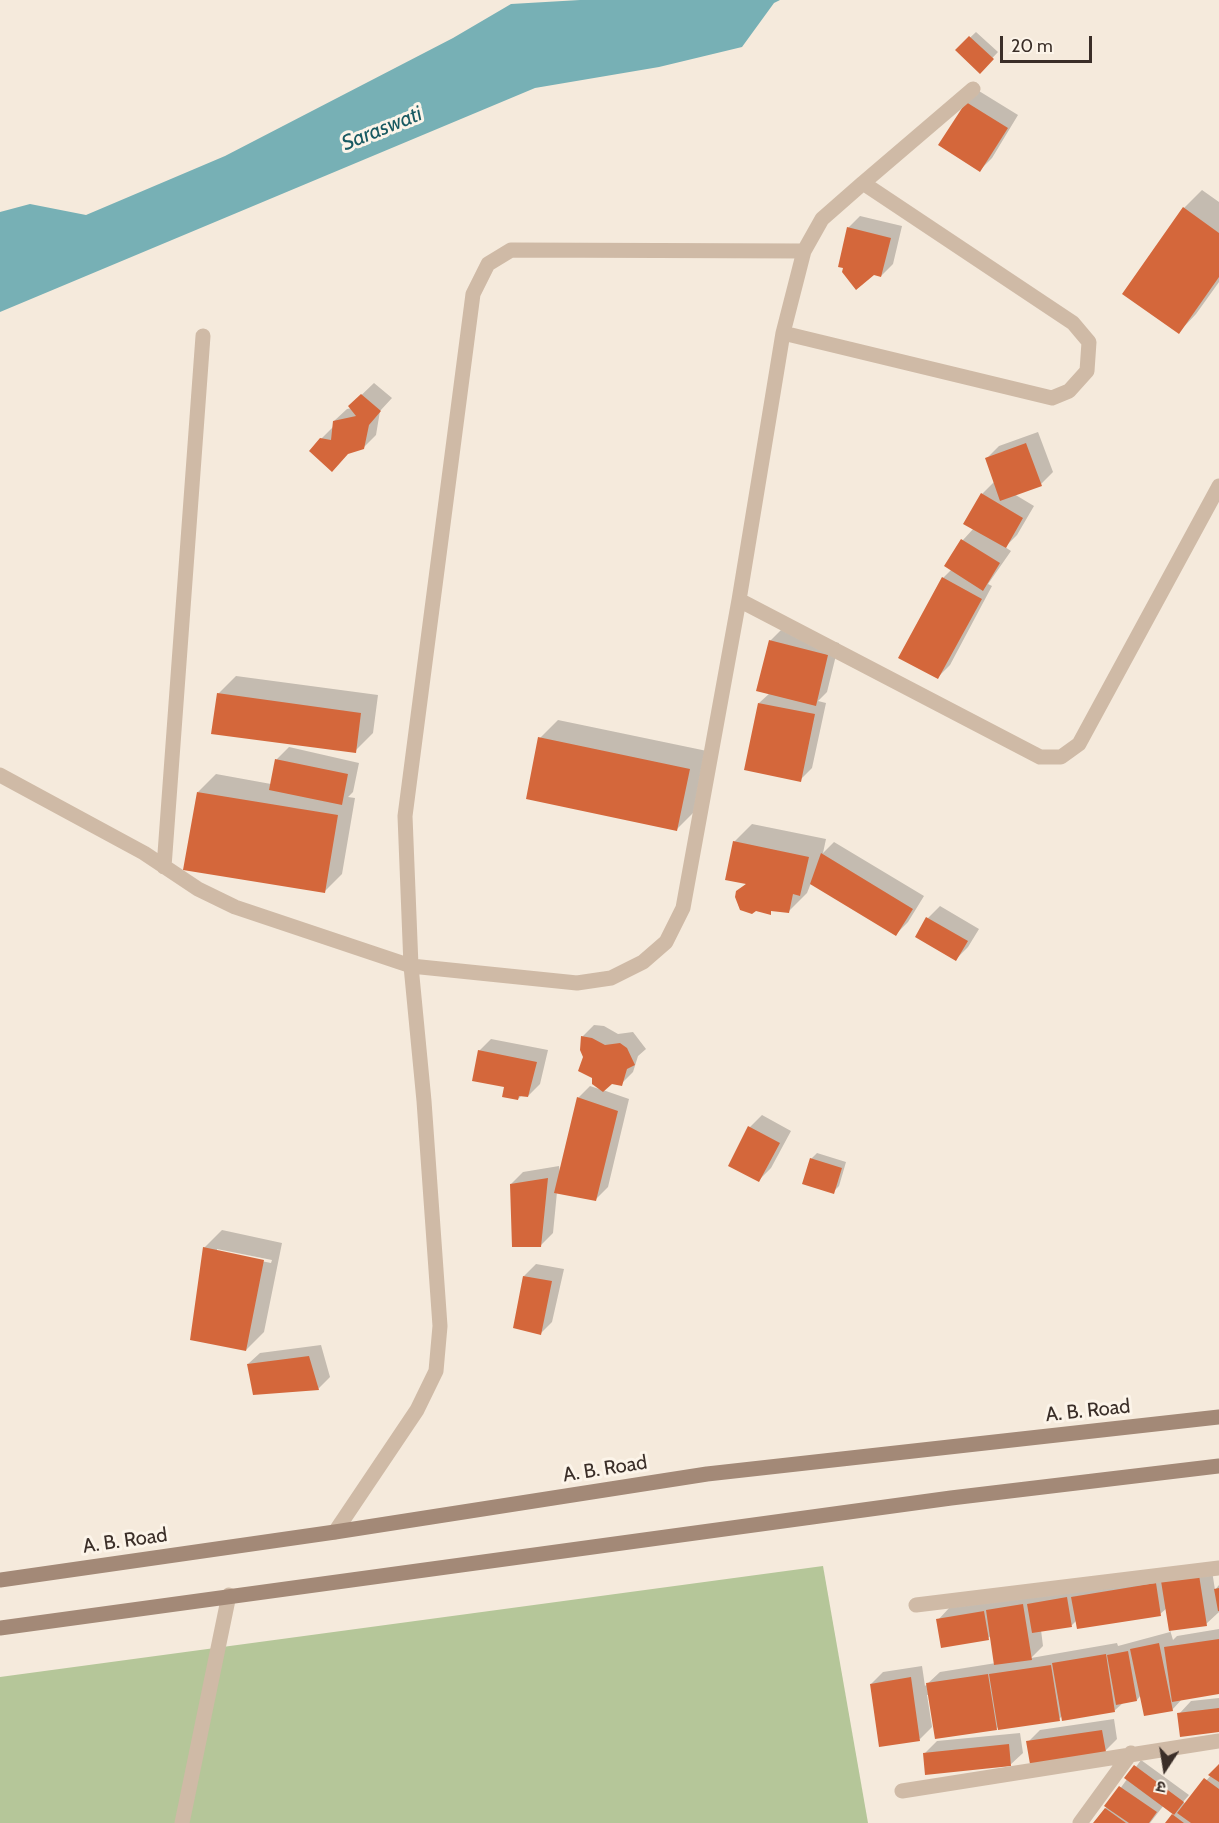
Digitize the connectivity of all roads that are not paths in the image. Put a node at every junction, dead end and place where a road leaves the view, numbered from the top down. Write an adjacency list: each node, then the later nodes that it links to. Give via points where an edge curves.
1 (973, 89): 2 (street)
2 (863, 183): 3 (street, via 822,219); 4 (street, via 1073,323 1089,342 1087,371 1069,391 1052,398)
3 (804, 251): 4 (street); 10 (street, via 511,250 488,264 473,294 405,816)
4 (783, 333): 7 (street)
5 (203, 336): 9 (street)
6 (1219, 486): 7 (street, via 1079,744 1061,757 1040,757)
7 (739, 600): 10 (street, via 683,908 666,942 643,962 611,978 577,983)
8 (0, 775): 9 (street)
9 (164, 867): 10 (street, via 235,907)
10 (411, 966): 13 (street, via 440,1326 436,1371 417,1410)
11 (1219, 1418): 13 (main road, A. B. Road, via 707,1474)
12 (1219, 1466): 16 (main road)
13 (335, 1532): 15 (main road, A. B. Road)
14 (1219, 1568): 17 (street)
15 (0, 1580)
16 (229, 1595): 18 (main road); 22 (street)
17 (916, 1605)
18 (0, 1628)
19 (1219, 1741): 20 (street)
20 (1131, 1753): 21 (street); 23 (street)
21 (902, 1791)
22 (182, 1823)
23 (1080, 1823)

